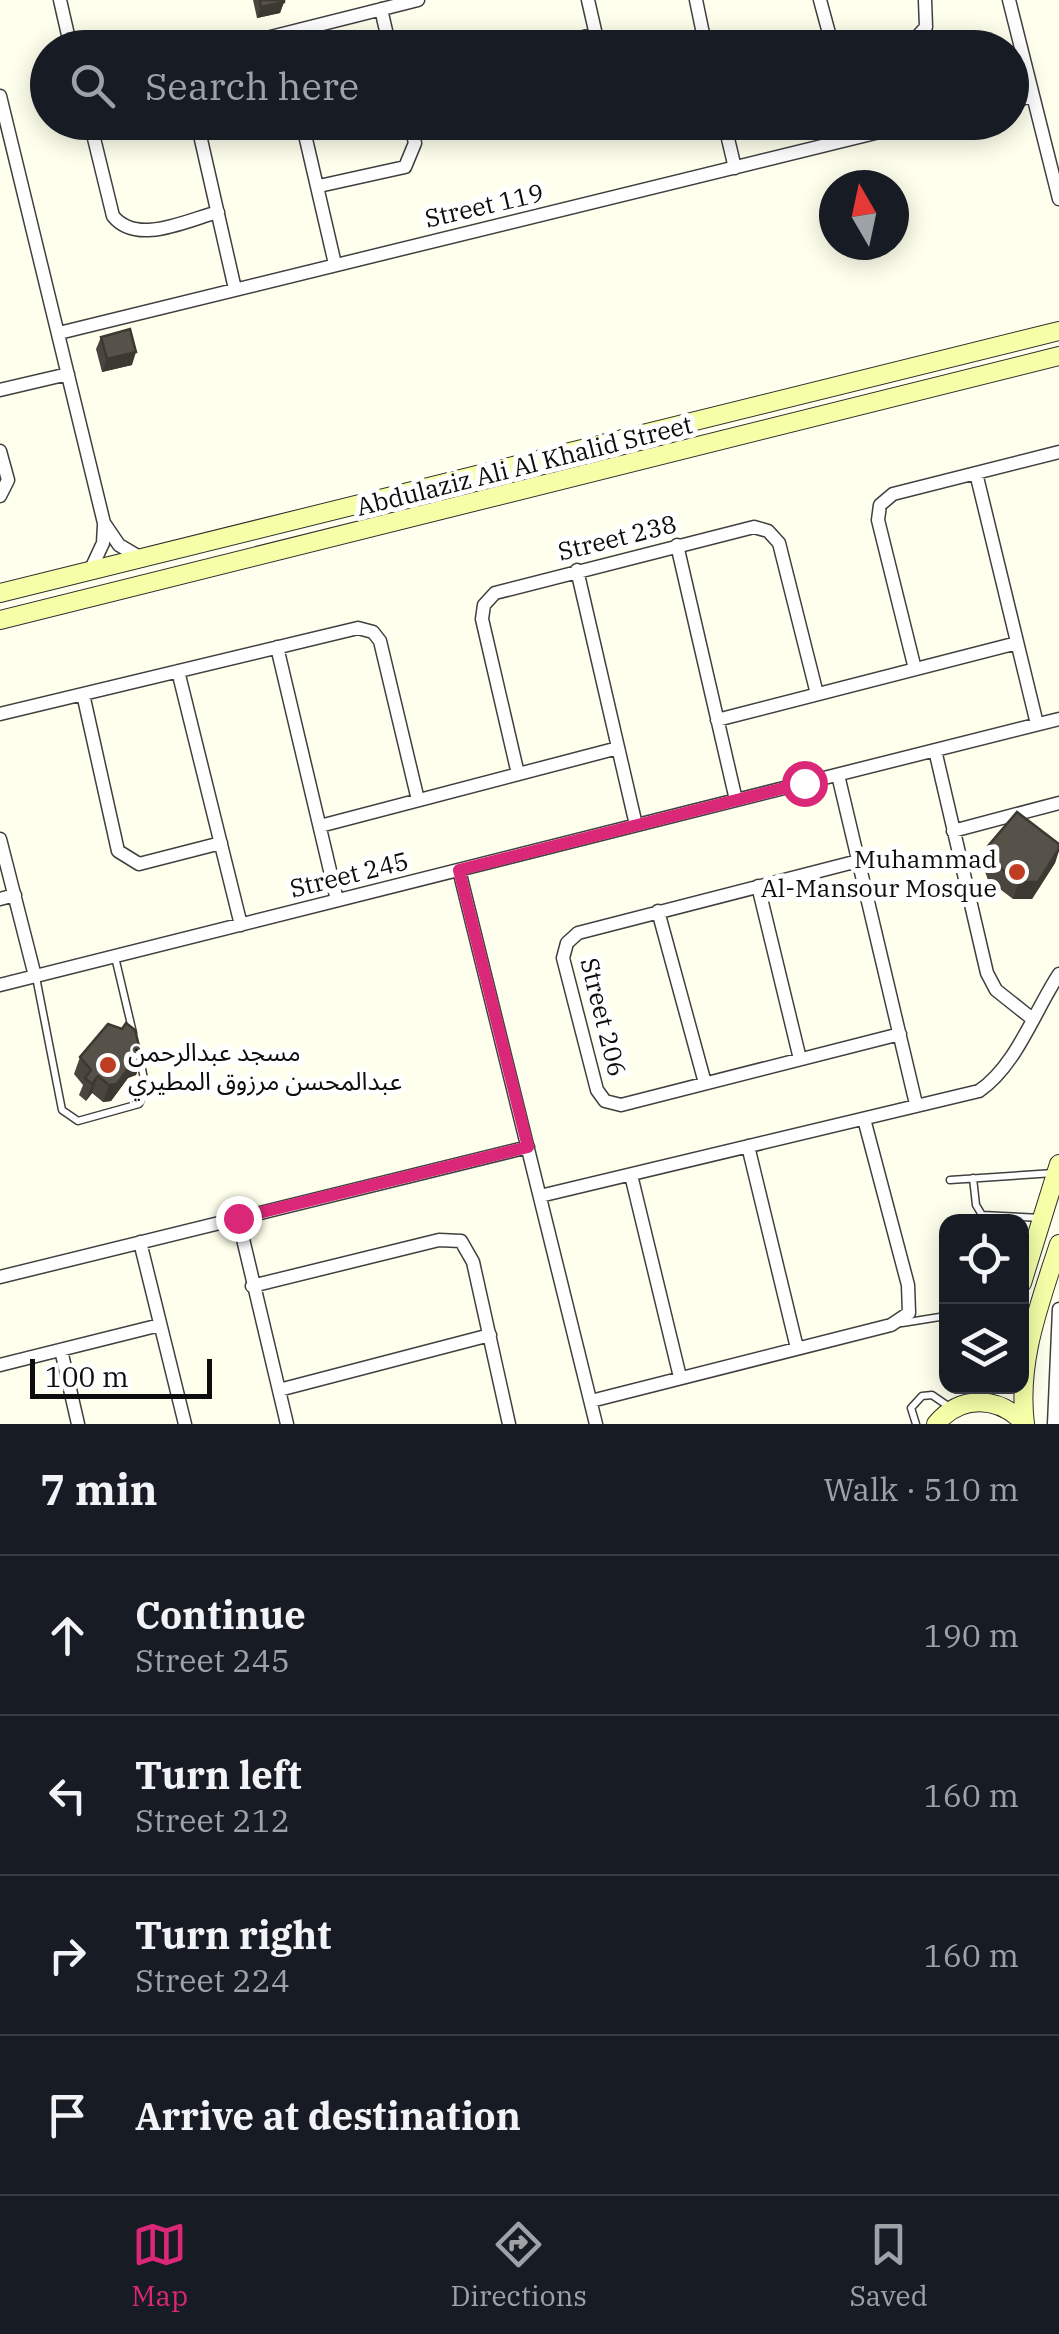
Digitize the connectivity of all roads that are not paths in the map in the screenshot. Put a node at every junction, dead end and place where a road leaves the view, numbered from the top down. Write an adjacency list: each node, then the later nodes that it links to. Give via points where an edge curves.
1 (60, 0): 9 (street)
2 (418, 0): 8 (street)
3 (588, 0): 12 (street)
4 (696, 0): 13 (street)
5 (820, 0): 14 (street)
6 (925, 0): 15 (street)
7 (1009, 0): 16 (street)
8 (380, 9): 10 (street); 11 (street)
9 (67, 30)
10 (315, 30)
11 (385, 30)
12 (595, 30)
13 (702, 30)
14 (828, 30)
15 (923, 30)
16 (1016, 30)
17 (1029, 80): 19 (street)
18 (0, 96): 34 (street)
19 (1033, 96): 20 (street); 29 (street)
20 (1029, 97)
21 (94, 140): 30 (street, via 119,224 140,232)
22 (201, 140): 30 (street)
23 (307, 140): 28 (street)
24 (415, 140): 28 (street, via 406,167)
25 (728, 140): 27 (street)
26 (845, 140): 27 (street, Street 119)
27 (735, 168): 31 (street, Street 119)
28 (319, 186): 31 (street)
29 (1059, 198)
30 (218, 212): 32 (street)
31 (335, 264): 32 (street, Street 119)
32 (235, 289): 34 (street, Street 119)
33 (1059, 331): 36 (street, Abdulaziz Ali Al Khalid Street)
34 (59, 333): 37 (street)
35 (1059, 356): 39 (street, Abdulaziz Ali Al Khalid Street)
36 (893, 372): 39 (street, via 853,393 785,410); 42 (street, Abdulaziz Ali Al Khalid Street)
37 (68, 374): 38 (street); 45 (street)
38 (0, 390)
39 (791, 424): 46 (street, Abdulaziz Ali Al Khalid Street)
40 (0, 451): 44 (street, via 8,480)
41 (1059, 452): 43 (street)
42 (484, 472): 46 (street, via 478,491 408,508); 48 (street, Abdulaziz Ali Al Khalid Street)
43 (976, 473): 53 (street); 55 (street, via 893,494 880,505 878,520)
44 (0, 496)
45 (104, 523): 48 (street, via 119,545); 50 (street)
46 (374, 528): 52 (street, Abdulaziz Ali Al Khalid Street)
47 (677, 545): 49 (street, Street 238); 58 (street, Street 238, via 754,528 768,531 778,542); 61 (street)
48 (141, 558): 50 (street, Abdulaziz Ali Al Khalid Street)
49 (577, 570): 63 (street); 65 (street, Street 238, via 495,593 484,605)
50 (90, 571): 51 (street, Abdulaziz Ali Al Khalid Street)
51 (0, 594)
52 (0, 620)
53 (1017, 643): 55 (street); 62 (street)
54 (277, 647): 56 (street); 67 (street, via 358,628 373,632); 71 (street)
55 (915, 669): 58 (street)
56 (178, 671): 57 (street); 74 (street)
57 (83, 694): 59 (street); 74 (street, via 118,852 139,864)
58 (817, 694): 61 (street)
59 (0, 714)
60 (1059, 719): 62 (street, Street 245)
61 (717, 720): 68 (street)
62 (1038, 724): 64 (street, Street 245)
63 (618, 748): 65 (street); 70 (street)
64 (935, 750): 66 (street, Street 245); 72 (street)
65 (518, 774): 67 (street)
66 (838, 774): 68 (street, Street 245); 75 (street)
67 (418, 800): 71 (street)
68 (736, 800): 70 (street, Street 245)
69 (1059, 803): 72 (street)
70 (636, 825): 76 (street, Street 245)
71 (320, 826): 80 (street)
72 (953, 830): 87 (street, via 987,973 996,990)
73 (0, 839): 78 (street)
74 (221, 843): 82 (street)
75 (858, 861): 77 (street, Street 206); 88 (street)
76 (459, 870): 80 (street, Street 245); 94 (street)
77 (758, 886): 81 (street, Street 206); 89 (street)
78 (14, 895): 79 (street); 85 (street)
79 (0, 899)
80 (337, 900): 82 (street, Street 245)
81 (658, 911): 90 (street); 90 (street, Street 206, via 578,933 567,943 564,958 597,1090 605,1101 621,1104)
82 (241, 924): 83 (street, Street 245)
83 (114, 956): 85 (street, Street 245); 85 (lane, via 146,1088 143,1100 128,1110 78,1121 64,1114)
84 (1059, 974): 87 (street)
85 (36, 976): 86 (street, Street 245)
86 (0, 985)
87 (1030, 1017): 91 (street, via 996,1079 979,1091)
88 (900, 1034): 89 (street, Street 206); 91 (street)
89 (800, 1060): 90 (street, Street 206)
90 (705, 1083)
91 (916, 1104): 92 (street)
92 (864, 1119): 93 (street); 111 (street, via 908,1285 909,1313)
93 (748, 1146): 96 (street); 113 (street)
94 (528, 1147): 99 (street); 100 (street)
95 (1057, 1168): 97 (lane); 101 (street)
96 (631, 1175): 99 (street); 116 (street)
97 (973, 1178): 98 (lane); 101 (lane, via 982,1215)
98 (950, 1180)
99 (540, 1196): 119 (street)
100 (238, 1218): 102 (street); 106 (street)
101 (1042, 1218): 104 (street)
102 (140, 1242): 105 (street); 110 (street)
103 (1059, 1244): 107 (street)
104 (1029, 1261)
105 (0, 1277)
106 (252, 1286): 112 (street, via 440,1240 461,1241 473,1262); 117 (street)
107 (1046, 1286): 108 (street); 129 (street, via 1025,1364)
108 (1059, 1308): 130 (street)
109 (939, 1317): 111 (lane)
110 (160, 1325): 114 (street); 123 (street)
111 (891, 1325): 113 (street)
112 (490, 1334): 117 (street); 125 (street)
113 (797, 1348): 116 (street)
114 (60, 1350): 115 (street); 122 (street)
115 (0, 1365)
116 (680, 1376): 119 (street)
117 (279, 1390): 124 (street)
118 (980, 1394): 120 (street)
119 (590, 1400): 126 (street)
120 (971, 1402): 121 (street); 129 (street, via 1001,1405)
121 (952, 1409): 127 (lane, via 922,1396 912,1408); 128 (street)
122 (78, 1424)
123 (185, 1424)
124 (286, 1424)
125 (509, 1424)
126 (596, 1424)
127 (916, 1424)
128 (936, 1424)
129 (1025, 1424)
130 (1054, 1424)

